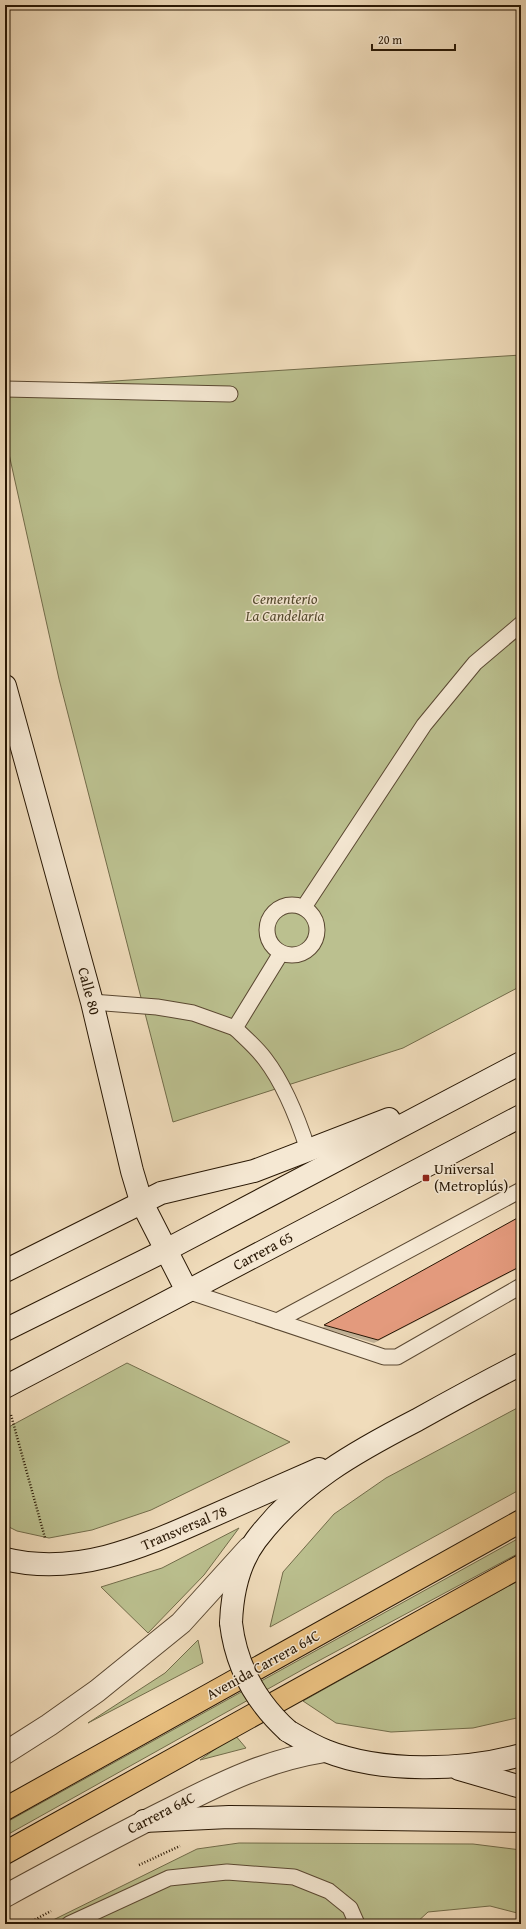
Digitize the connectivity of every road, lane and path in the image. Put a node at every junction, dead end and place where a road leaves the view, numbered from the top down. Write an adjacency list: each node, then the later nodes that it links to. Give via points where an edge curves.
1 (5, 389): 2 (lane)
2 (230, 394)
3 (521, 624): 5 (lane, via 475,663 424,725)
4 (5, 686): 7 (main road, Calle 80)
5 (304, 908): 6 (lane, via 317,922 318,933 315,942 309,950 300,954 290,956); 6 (lane, via 285,906 276,910 270,918 268,938)
6 (281, 953): 8 (lane)
7 (92, 1002): 8 (lane, via 157,1007 193,1013); 14 (main road, Calle 80)
8 (235, 1028): 12 (lane, via 265,1058 277,1077 298,1120)
9 (521, 1063): 10 (main road)
10 (486, 1081): 12 (main road); 15 (main road)
11 (521, 1116): 18 (main road, Carrera 65)
12 (308, 1150): 14 (main road, via 248,1173 182,1187)
13 (521, 1190): 19 (lane)
14 (141, 1201): 15 (main road, Calle 80); 16 (main road)
15 (166, 1250): 18 (main road, Calle 80); 20 (main road)
16 (5, 1271)
17 (521, 1286): 19 (lane, via 397,1357 384,1357)
18 (187, 1291): 19 (lane); 22 (main road, Carrera 65)
19 (278, 1321)
20 (5, 1330)
21 (521, 1364): 24 (main road)
22 (5, 1387)
23 (11, 1415): 27 (path)
24 (354, 1453): 26 (main road, via 311,1484); 28 (main road, Transversal 78, via 170,1535 98,1560 66,1565)
25 (521, 1521): 35 (main road, Avenida Carrera 64C)
26 (255, 1541): 30 (main road, bridge, via 239,1573 232,1600 231,1623 238,1660 249,1682 272,1716 288,1731); 31 (main road, via 181,1623 97,1691)
27 (46, 1543)
28 (5, 1559)
29 (521, 1566): 38 (main road)
30 (325, 1751): 33 (main road, via 364,1763); 36 (main road, Carrera 64C, via 273,1762)
31 (5, 1753)
32 (521, 1756): 33 (main road)
33 (450, 1767): 34 (main road)
34 (521, 1787)
35 (5, 1808)
36 (144, 1821): 37 (main road, via 236,1817); 39 (main road, Carrera 64C)
37 (521, 1822)
38 (5, 1853)
39 (5, 1896)
40 (69, 1924): 41 (lane, via 169,1878 227,1872 294,1877 329,1891 350,1908)
41 (357, 1924)

